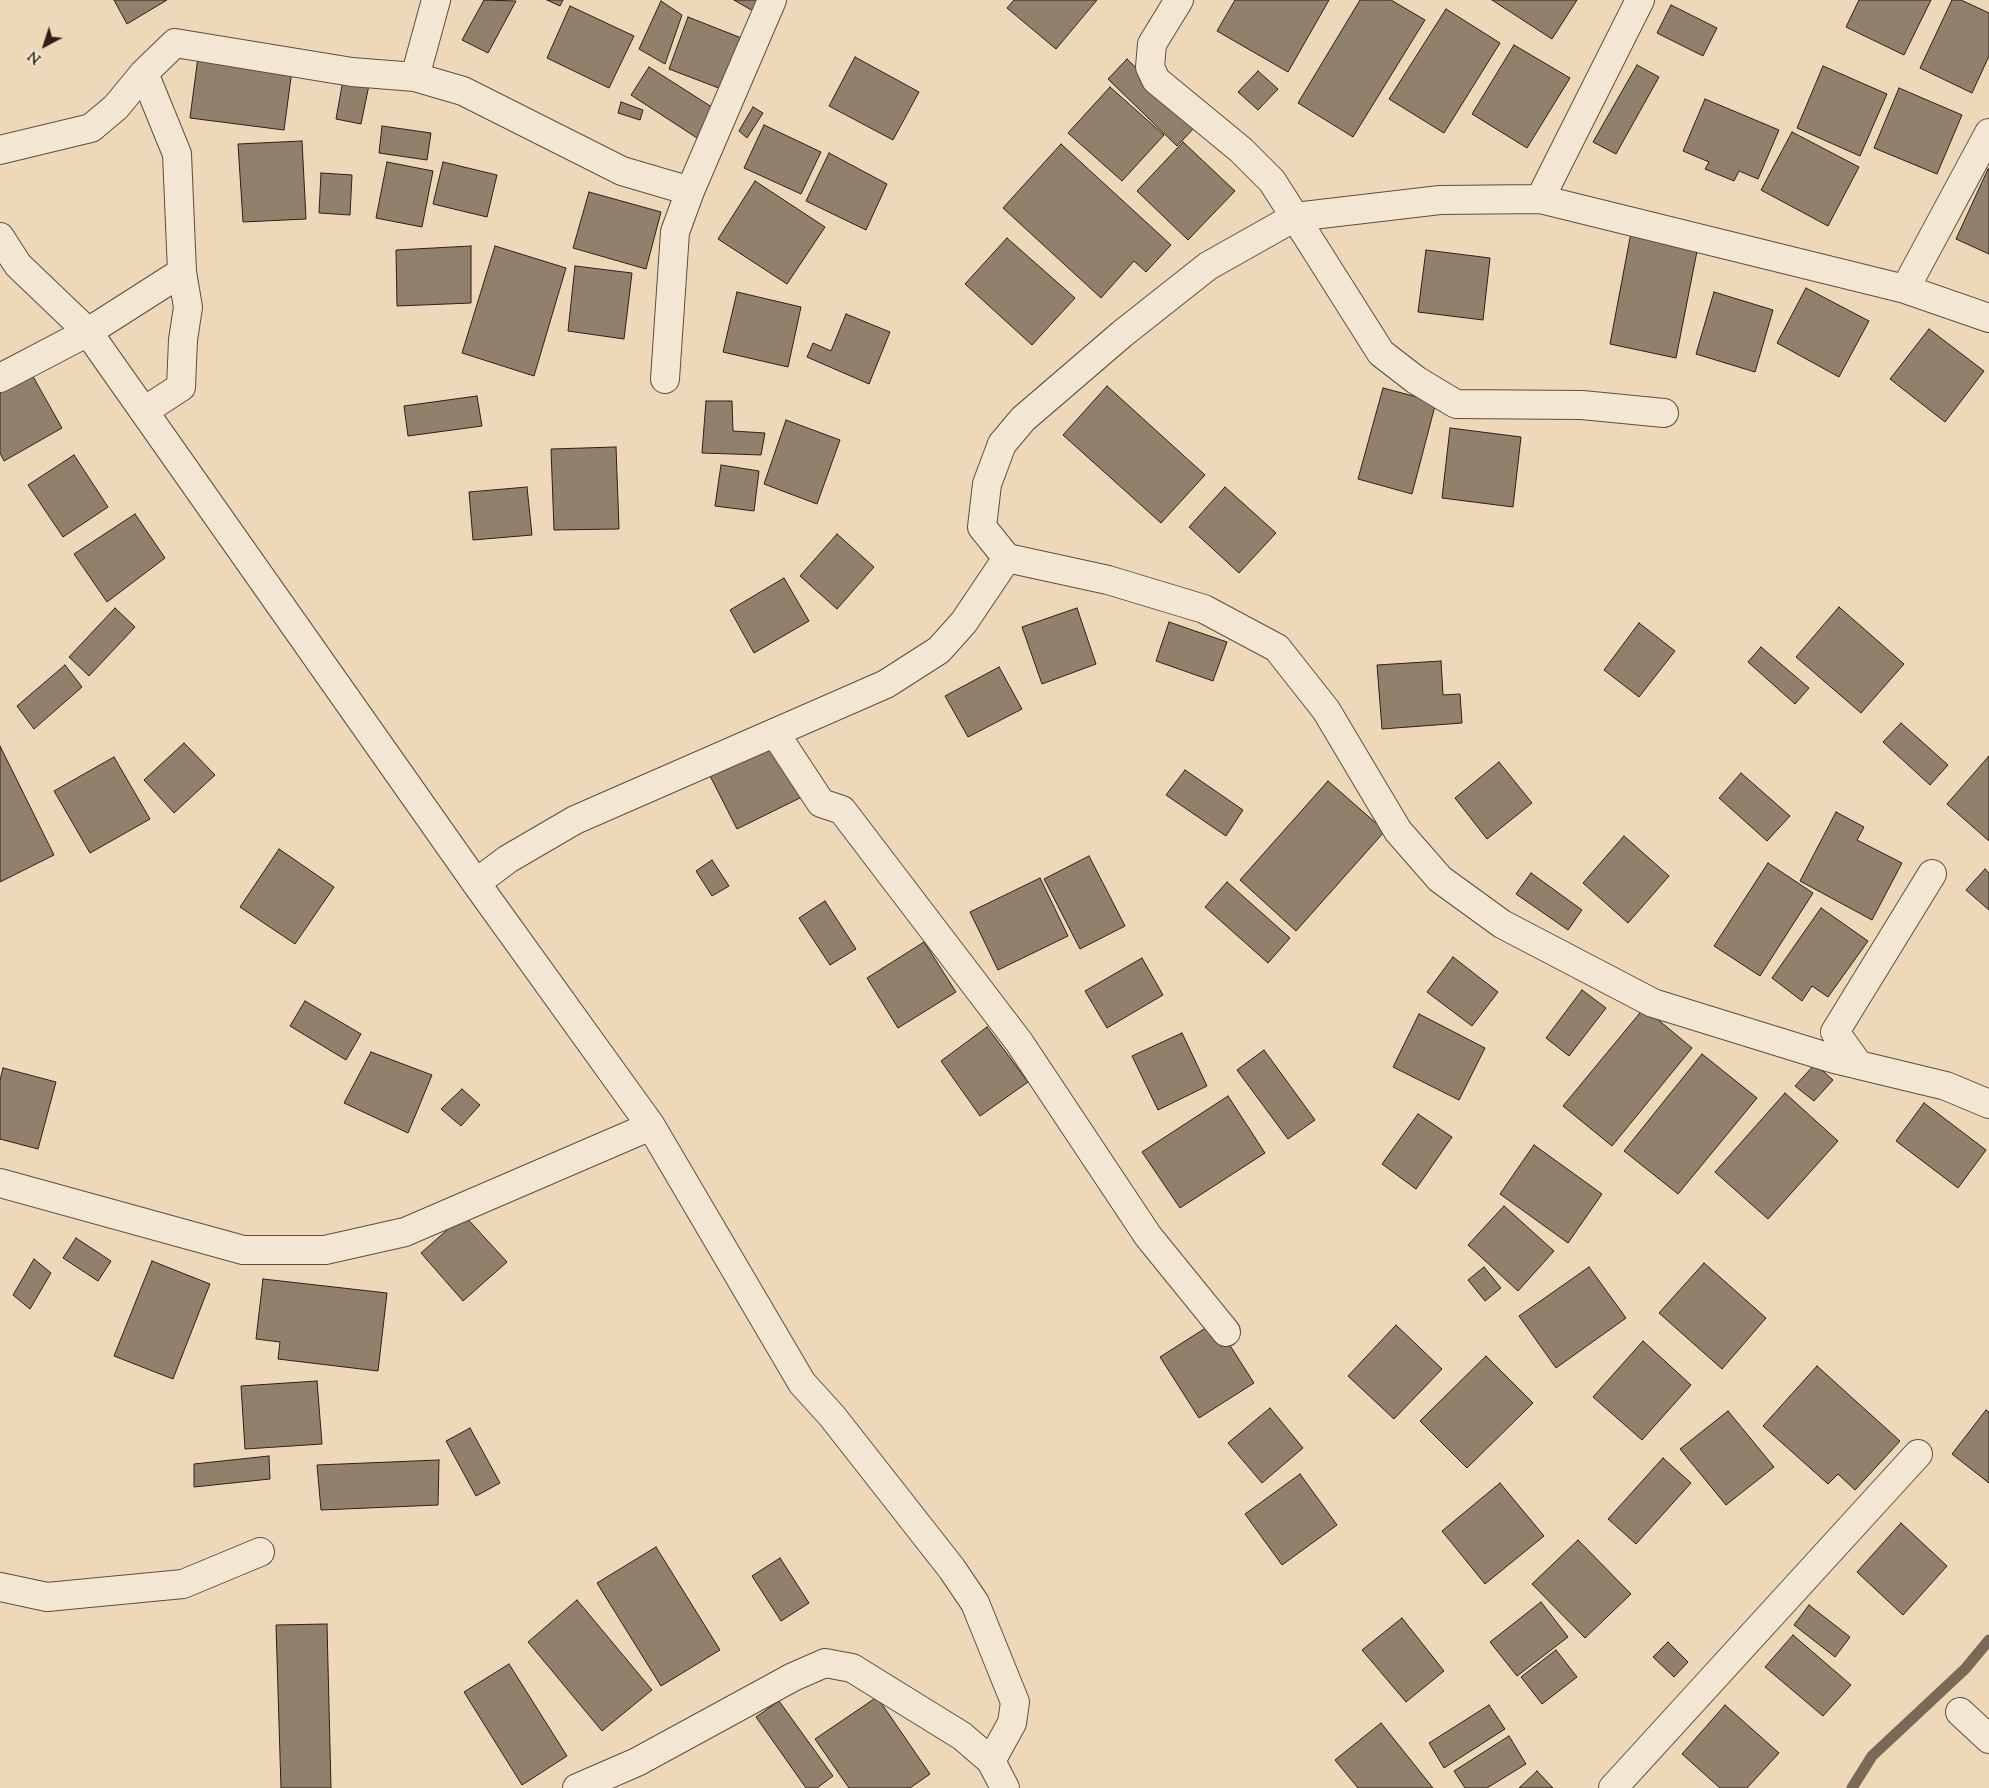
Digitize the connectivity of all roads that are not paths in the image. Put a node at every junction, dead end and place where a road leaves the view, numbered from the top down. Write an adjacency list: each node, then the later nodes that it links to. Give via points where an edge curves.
1 (436, 0): 6 (street)
2 (772, 0): 9 (street)
3 (1179, 0): 11 (street, via 1152,44 1150,67 1156,80 1247,156 1272,181)
4 (1640, 0): 10 (street)
5 (144, 73): 6 (street, via 174,43 352,72); 8 (street, via 116,107 91,128); 13 (street, via 177,154)
6 (415, 76): 9 (street, via 463,91 622,171)
7 (1989, 133): 14 (street)
8 (0, 150)
9 (690, 191): 18 (street, via 676,232)
10 (1540, 199): 11 (street, via 1440,200); 14 (street)
11 (1295, 217): 20 (street, via 1381,352 1416,380 1456,404 1582,404); 21 (street, via 1208,266 1022,419 1002,444 987,484 982,527)
12 (0, 236): 16 (street, via 18,265)
13 (182, 272): 16 (street); 19 (street, via 188,307 181,387)
14 (1906, 289): 15 (street)
15 (1989, 318)
16 (88, 332): 17 (street); 19 (street)
17 (0, 378)
18 (666, 379)
19 (144, 411): 24 (street)
20 (1664, 413)
21 (1007, 558): 22 (street, via 964,622 939,650 886,684); 25 (street, via 1108,580 1204,609 1277,648 1326,710 1398,831 1440,879 1502,924 1653,1003)
22 (775, 733): 24 (street, via 575,820 508,859); 29 (street, via 821,803 842,810 1020,1042 1148,1236)
23 (1932, 874): 25 (street, via 1835,1032)
24 (476, 883): 27 (street)
25 (1858, 1064): 26 (street, via 1946,1086)
26 (1989, 1104)
27 (650, 1126): 28 (street, via 406,1232 325,1250 243,1250); 35 (street, via 802,1383 832,1416 975,1603 1015,1702 1012,1723)
28 (0, 1183)
29 (1226, 1332)
30 (1918, 1454): 38 (street)
31 (260, 1552): 32 (street, via 183,1584 47,1597)
32 (0, 1586)
33 (1960, 1712): 34 (street)
34 (1989, 1739)
35 (991, 1761): 36 (street, via 962,1736 852,1668 825,1663 793,1677 637,1762); 37 (street)
36 (577, 1788)
37 (1005, 1788)
38 (1614, 1788)

